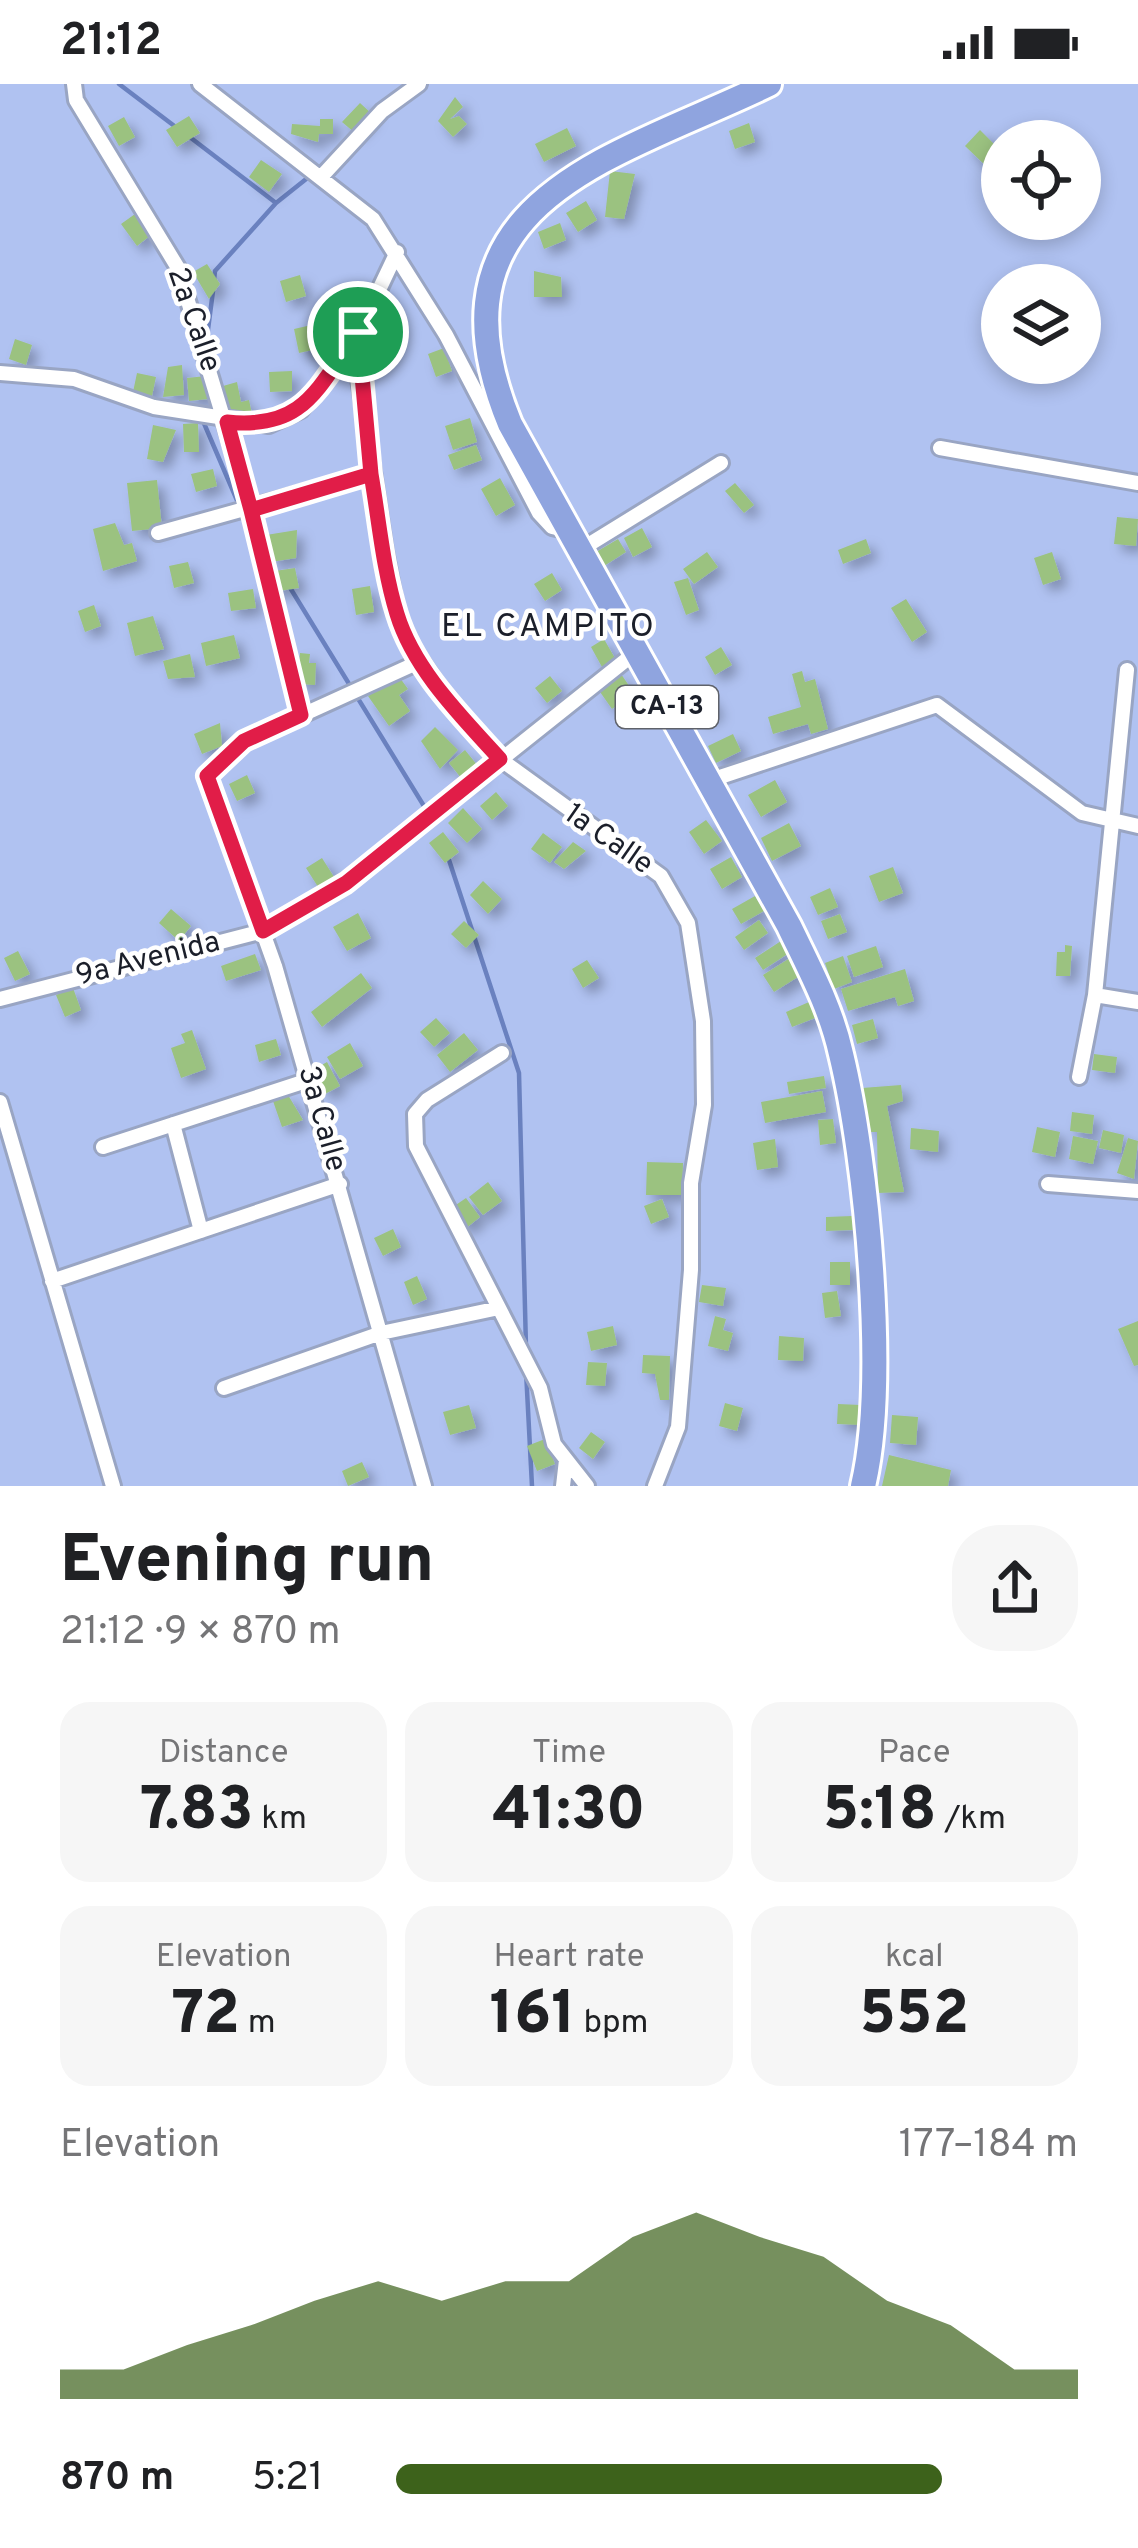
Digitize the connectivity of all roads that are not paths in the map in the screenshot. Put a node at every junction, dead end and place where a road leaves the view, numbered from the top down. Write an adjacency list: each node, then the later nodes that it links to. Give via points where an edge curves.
1 (74, 84): 9 (street, 2a Calle, via 76,100 178,268)
2 (200, 84): 5 (street)
3 (419, 84): 5 (street)
4 (764, 85): 16 (highway, CA-13, via 568,177 526,215 503,254 488,324 493,379)
5 (322, 176): 6 (street, via 359,204)
6 (397, 252): 7 (street); 16 (street, via 539,513)
7 (358, 332): 9 (street, via 301,410 269,425); 12 (street, 1a Calle)
8 (0, 373): 9 (street, via 74,379)
9 (227, 422): 14 (street, 2a Calle)
10 (940, 448): 13 (street)
11 (721, 464): 16 (street)
12 (371, 474): 14 (street); 18 (street, 1a Calle, via 397,613)
13 (1138, 483)
14 (251, 510): 15 (street); 20 (street, 2a Calle)
15 (158, 532)
16 (574, 540): 17 (highway, CA-13)
17 (636, 652): 21 (street, 9a Avenida); 22 (highway, CA-13)
18 (421, 661): 20 (street); 21 (street, 1a Calle)
19 (1127, 670): 23 (street)
20 (301, 715): 25 (street, 3a Calle, via 244,741 207,776)
21 (500, 759): 25 (street, 9a Avenida, via 346,883); 48 (street, 1a Calle, via 661,876 688,923 703,1022 704,1105 691,1183 678,1427)
22 (708, 781): 23 (street, via 937,705 1082,813); 49 (highway, CA-13, via 789,926 842,1054 869,1281 874,1400)
23 (1114, 820): 24 (street); 27 (street)
24 (1138, 826)
25 (263, 931): 26 (street, 9a Avenida); 31 (street, 3a Calle)
26 (1, 995)
27 (1095, 995): 28 (street); 30 (street)
28 (1138, 1002)
29 (502, 1053): 40 (street, via 427,1100 413,1126)
30 (1078, 1078)
31 (309, 1081): 33 (street); 35 (street, 3a Calle)
32 (0, 1102): 39 (street)
33 (173, 1124): 34 (street); 38 (street)
34 (103, 1147)
35 (340, 1184): 38 (street); 41 (street, 3a Calle)
36 (1048, 1184): 37 (street)
37 (1138, 1190)
38 (201, 1231): 39 (street)
39 (52, 1281): 44 (street)
40 (500, 1308): 41 (street); 43 (street)
41 (381, 1333): 42 (street); 45 (street, 3a Calle)
42 (224, 1388)
43 (566, 1460): 46 (street); 47 (street)
44 (113, 1486)
45 (424, 1486)
46 (563, 1486)
47 (587, 1486)
48 (656, 1486)
49 (863, 1486)

